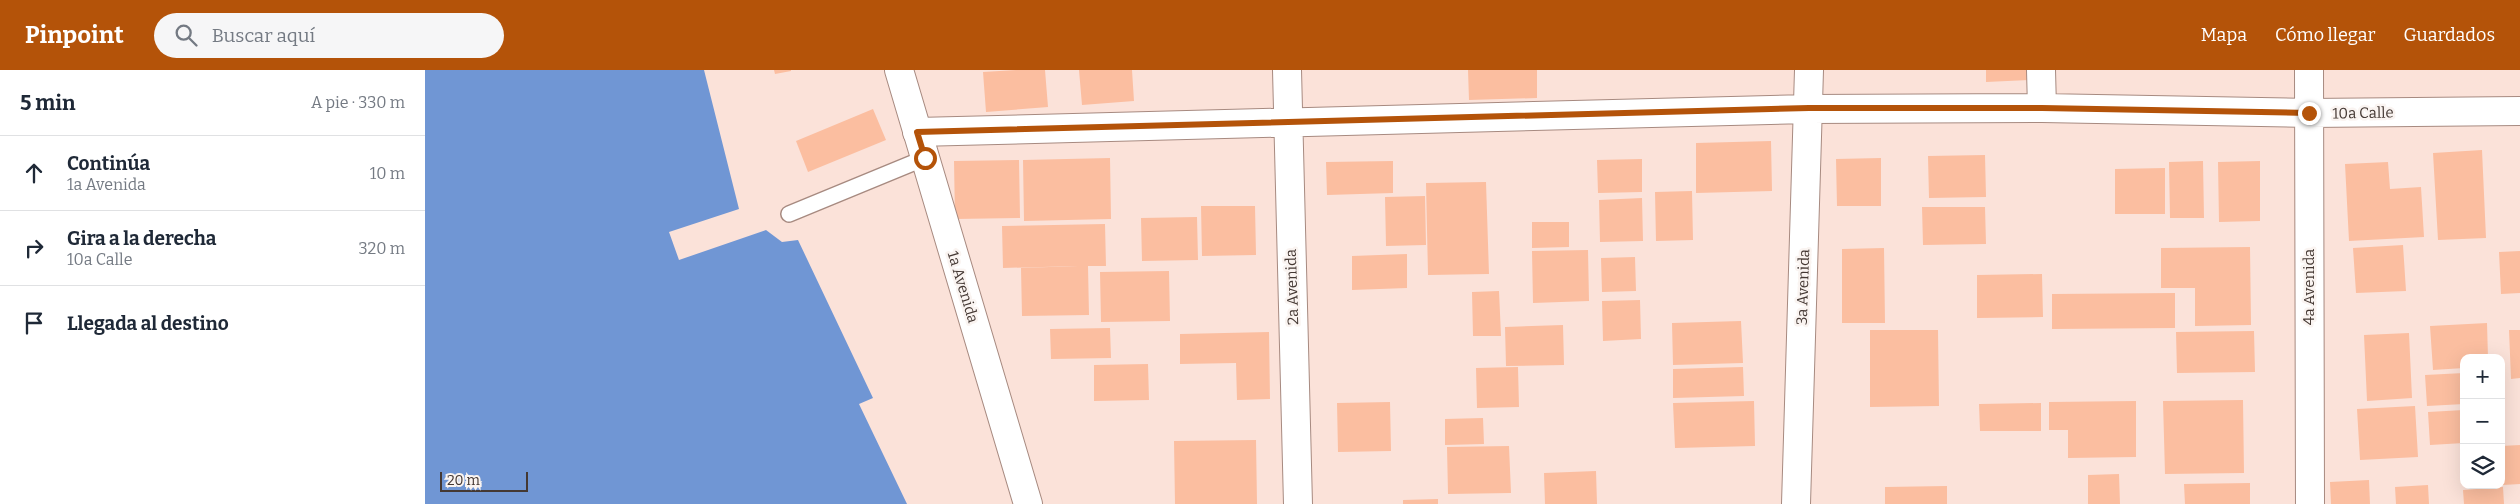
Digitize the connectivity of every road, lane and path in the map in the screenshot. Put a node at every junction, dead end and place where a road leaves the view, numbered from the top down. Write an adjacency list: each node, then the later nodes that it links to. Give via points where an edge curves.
1 (899, 70): 11 (street, 1a Avenida)
2 (1287, 70): 10 (street, 2a Avenida)
3 (1809, 70): 6 (street, 3a Avenida)
4 (2041, 70): 7 (street)
5 (2309, 70): 9 (street, 4a Avenida)
6 (1809, 108): 7 (street, 10a Calle); 10 (street, 10a Calle); 16 (street, 3a Avenida)
7 (2042, 108): 9 (street, 10a Calle)
8 (2520, 111): 9 (street, 10a Calle)
9 (2309, 113): 17 (street, 4a Avenida)
10 (1287, 124): 11 (street, 10a Calle); 15 (street, 2a Avenida)
11 (917, 132): 12 (street, 1a Avenida)
12 (925, 158): 13 (lane); 14 (street, 1a Avenida)
13 (789, 214)
14 (1027, 504)
15 (1298, 504)
16 (1796, 504)
17 (2310, 504)

